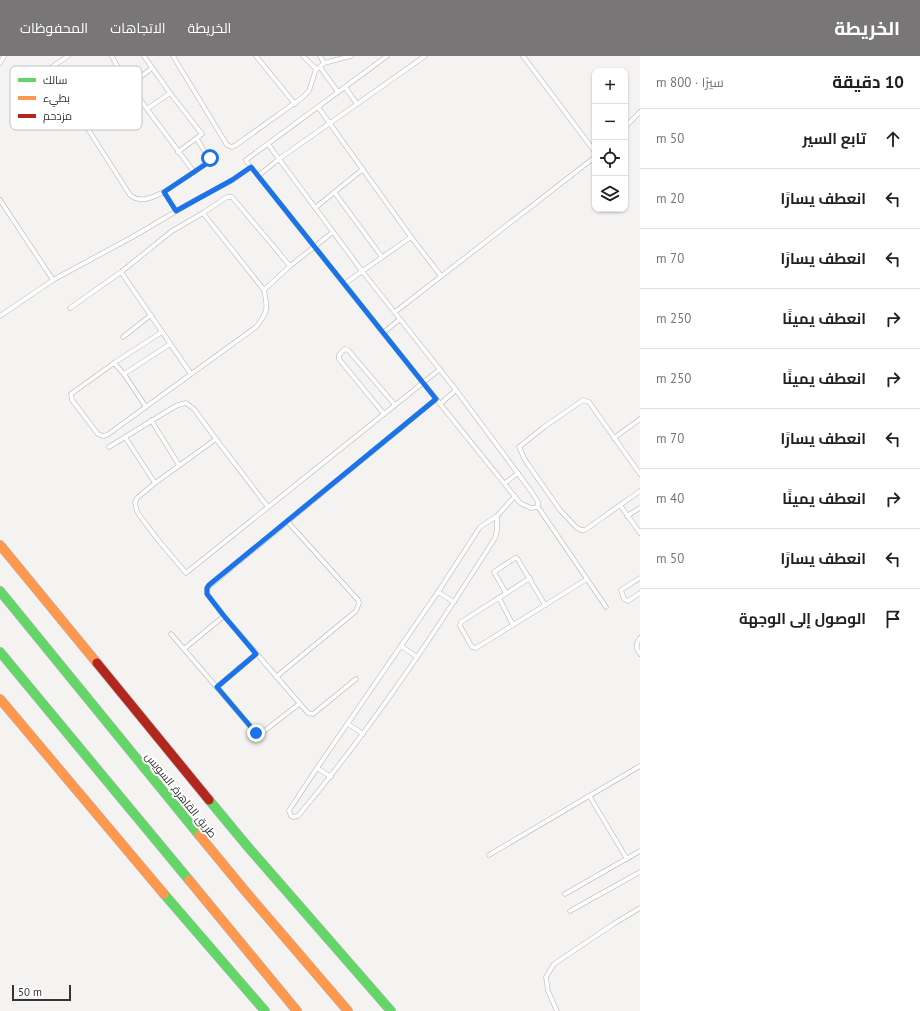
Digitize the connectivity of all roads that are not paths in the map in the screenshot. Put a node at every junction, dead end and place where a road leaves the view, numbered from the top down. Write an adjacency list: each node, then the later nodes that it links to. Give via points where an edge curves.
1 (4, 56): 14 (lane)
2 (68, 56): 15 (lane)
3 (112, 56): 16 (lane)
4 (144, 56): 17 (lane)
5 (173, 56): 24 (lane, via 227,145 232,147)
6 (256, 56): 24 (lane)
7 (303, 56): 18 (lane)
8 (320, 56): 13 (lane)
9 (351, 56): 13 (lane)
10 (387, 56): 20 (lane)
11 (425, 56): 25 (lane)
12 (524, 56): 34 (lane)
13 (324, 63): 18 (lane)
14 (0, 64)
15 (53, 66)
16 (117, 66)
17 (152, 68): 19 (lane); 22 (lane)
18 (318, 68): 21 (lane); 24 (lane, via 309,91)
19 (142, 76)
20 (345, 87): 21 (lane); 25 (lane)
21 (338, 92): 26 (lane)
22 (170, 93): 27 (lane); 32 (lane, via 202,134)
23 (142, 102): 27 (lane)
24 (295, 104)
25 (357, 104): 29 (lane)
26 (318, 107): 29 (lane); 33 (lane)
27 (147, 109): 35 (lane)
28 (640, 112): 30 (lane)
29 (330, 123): 36 (lane); 39 (lane)
30 (628, 124)
31 (88, 130): 42 (lane, via 130,196 141,200)
32 (197, 139): 35 (lane); 40 (lane, via 210,160)
33 (268, 144): 36 (lane); 38 (lane, via 246,160)
34 (592, 148)
35 (178, 152): 40 (lane)
36 (279, 159): 41 (lane); 45 (lane)
37 (592, 159): 55 (lane)
38 (251, 167): 41 (lane); 46 (lane)
39 (363, 169): 43 (lane); 49 (lane)
40 (194, 172): 42 (lane)
41 (258, 176): 50 (lane)
42 (164, 192): 46 (lane)
43 (335, 193): 45 (lane); 51 (lane)
44 (0, 200): 56 (lane)
45 (315, 208): 48 (lane)
46 (176, 211): 56 (lane)
47 (203, 213): 52 (lane, via 232,197); 54 (lane, via 172,231); 58 (lane)
48 (333, 232): 50 (lane); 53 (lane)
49 (411, 237): 51 (lane); 55 (lane)
50 (314, 247): 52 (lane); 57 (lane)
51 (382, 257): 53 (lane)
52 (290, 266): 58 (lane)
53 (362, 271): 57 (lane); 60 (lane)
54 (121, 272): 59 (lane); 61 (lane)
55 (441, 276): 60 (lane)
56 (53, 280): 62 (lane)
57 (344, 284): 65 (lane)
58 (264, 290): 71 (lane, via 267,304 265,316 256,327)
59 (70, 308)
60 (395, 312): 63 (lane)
61 (151, 315): 64 (lane); 66 (lane)
62 (0, 316)
63 (400, 319): 65 (lane); 69 (lane)
64 (162, 332): 67 (lane); 68 (lane)
65 (383, 333): 72 (lane)
66 (123, 337)
67 (170, 344): 70 (lane); 71 (lane)
68 (114, 363): 70 (lane); 77 (lane, via 72,394 72,400 98,434 103,436)
69 (440, 369): 72 (lane); 73 (lane)
70 (124, 374): 77 (lane)
71 (191, 374): 77 (lane)
72 (423, 383): 74 (lane); 76 (lane)
73 (456, 390): 75 (lane); 86 (lane)
74 (436, 399): 75 (lane); 98 (lane)
75 (440, 404): 89 (lane)
76 (395, 405): 78 (lane); 78 (lane, via 348,350 339,354 340,359)
77 (146, 407)
78 (384, 414): 93 (lane)
79 (640, 419): 82 (lane)
80 (151, 420): 81 (lane); 83 (lane, via 186,403 194,409); 85 (lane)
81 (125, 437): 84 (lane); 88 (lane)
82 (614, 438): 87 (lane); 92 (lane, via 589,402 583,400 519,447 524,460 556,504 581,530 585,530)
83 (216, 439): 85 (lane); 93 (lane)
84 (109, 447)
85 (179, 465): 88 (lane)
86 (518, 473): 89 (lane); 94 (lane, via 535,496)
87 (640, 474)
88 (155, 483): 93 (lane, via 137,498 137,511 186,573)
89 (504, 483): 91 (lane)
90 (640, 491): 92 (lane)
91 (515, 496): 94 (lane, via 525,506); 96 (lane)
92 (620, 505): 97 (lane)
93 (268, 507)
94 (538, 507): 103 (lane)
95 (640, 508): 97 (lane)
96 (496, 516): 105 (lane, via 480,527); 109 (lane, via 497,530 494,538)
97 (628, 516): 99 (lane)
98 (287, 521): 112 (lane, via 207,588 207,594); 122 (lane, via 358,600 359,608)
99 (640, 533)
100 (0, 545): 143 (highway, via 248,847)
101 (530, 578): 106 (lane); 106 (lane, via 517,558 494,571); 110 (lane)
102 (640, 578): 107 (lane, via 621,590 624,599 628,601)
103 (587, 579): 110 (lane); 111 (lane)
104 (0, 591): 142 (highway, طريق القاهرة, السويس, via 241,886)
105 (438, 592): 109 (lane); 116 (lane)
106 (506, 593): 108 (lane)
107 (640, 593)
108 (499, 598): 113 (lane); 113 (lane, via 462,621 460,626 475,648)
109 (454, 602): 121 (lane)
110 (545, 605): 113 (lane)
111 (606, 607)
112 (224, 616): 117 (lane); 119 (lane)
113 (512, 626)
114 (171, 634): 117 (lane)
115 (640, 638): 120 (lane, via 636,644)
116 (401, 646): 121 (lane); 127 (lane)
117 (184, 649): 124 (lane)
118 (0, 652): 141 (highway)
119 (256, 654): 122 (lane); 124 (lane)
120 (640, 654)
121 (417, 657): 128 (lane)
122 (276, 677): 126 (lane)
123 (356, 679): 126 (lane, via 313,714 308,713)
124 (217, 687): 126 (lane, via 259,734)
125 (0, 699): 140 (highway)
126 (299, 704)
127 (348, 724): 128 (lane); 130 (lane)
128 (363, 734): 131 (lane)
129 (640, 766): 132 (lane)
130 (317, 768): 131 (lane); 131 (lane, via 290,809 291,816 298,816)
131 (331, 777)
132 (590, 797): 134 (lane); 135 (lane)
133 (640, 851): 135 (lane)
134 (488, 855)
135 (627, 859): 137 (lane)
136 (640, 872): 139 (lane)
137 (565, 894)
138 (640, 908): 144 (lane, via 554,964 546,977 548,991)
139 (570, 911)
140 (265, 1011)
141 (297, 1011)
142 (348, 1011)
143 (391, 1011)
144 (557, 1011)

